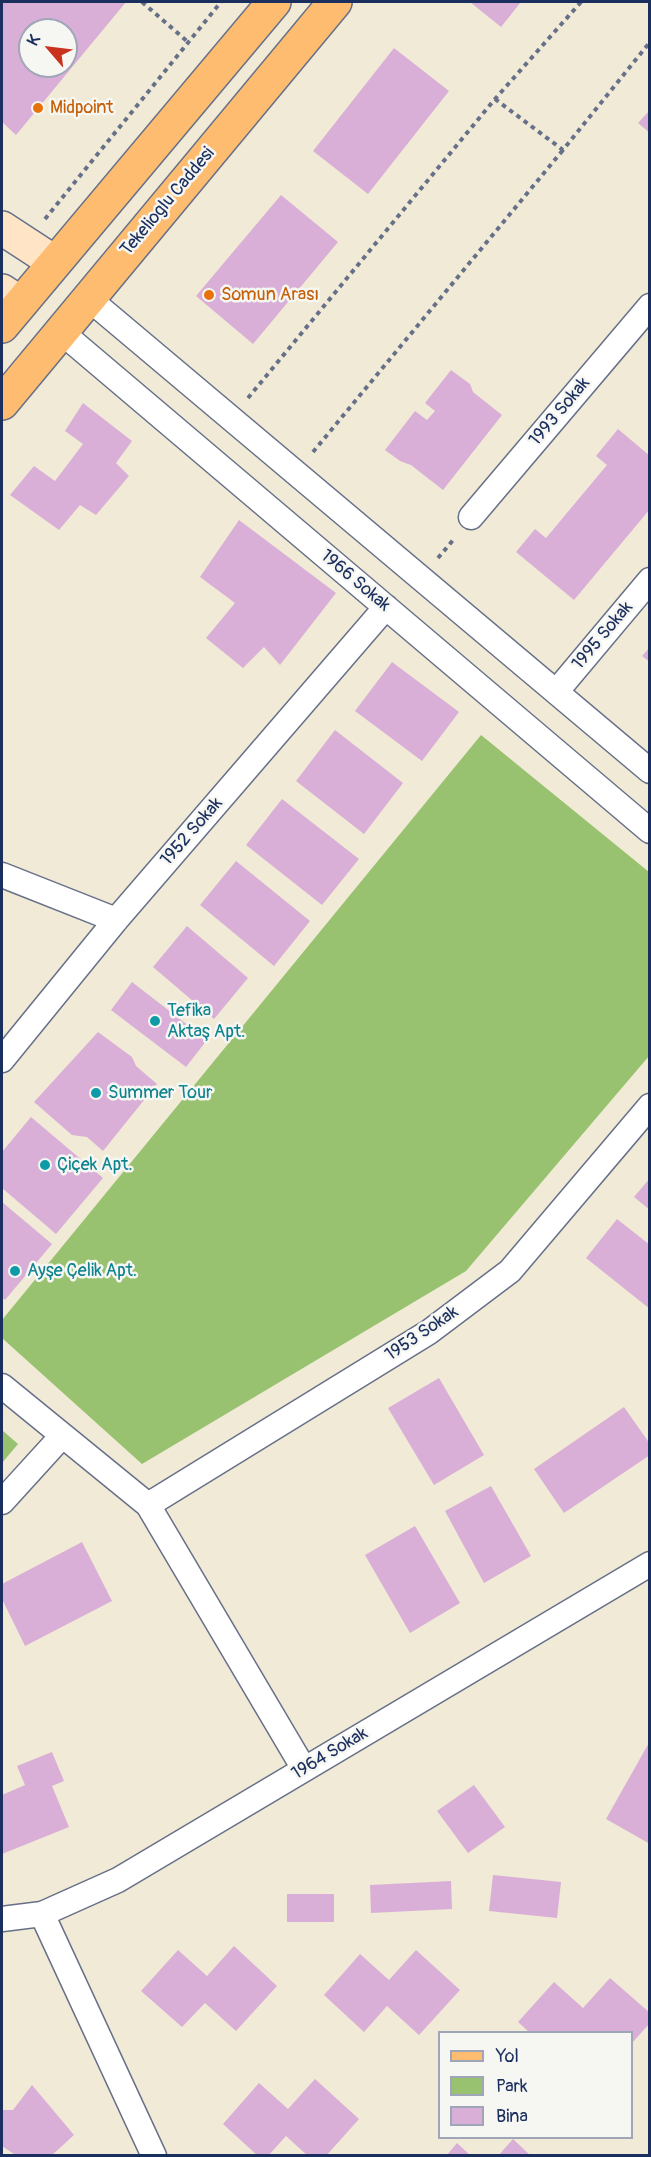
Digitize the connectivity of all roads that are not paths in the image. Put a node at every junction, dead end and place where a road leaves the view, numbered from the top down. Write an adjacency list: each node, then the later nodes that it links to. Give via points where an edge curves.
1 (274, 2): 4 (main road)
2 (335, 2): 5 (main road, Tekelioglu Caddesi)
3 (13, 235): 4 (street)
4 (54, 262): 7 (main road)
5 (88, 298): 8 (main road, Tekelioglu Caddesi); 13 (street)
6 (650, 306): 10 (street, 1993 Sokak)
7 (8, 307)
8 (60, 332): 9 (main road, Tekelioglu Caddesi); 12 (street, 1966 Sokak)
9 (2, 403)
10 (471, 517)
11 (650, 580): 13 (street, 1995 Sokak)
12 (386, 608): 15 (street, 1966 Sokak); 17 (street, 1952 Sokak)
13 (556, 692): 14 (street)
14 (650, 771)
15 (650, 831)
16 (2, 875): 17 (street)
17 (116, 920): 18 (street, 1952 Sokak)
18 (2, 1060)
19 (650, 1107): 23 (street, 1953 Sokak, via 510,1271 429,1332)
20 (2, 1386): 21 (street)
21 (63, 1436): 22 (street); 23 (street)
22 (2, 1502)
23 (148, 1505): 25 (street)
24 (650, 1564): 25 (street, 1964 Sokak)
25 (304, 1769): 26 (street, 1964 Sokak, via 118,1880)
26 (42, 1914): 27 (street, 1964 Sokak); 28 (street)
27 (2, 1919)
28 (154, 2156)

